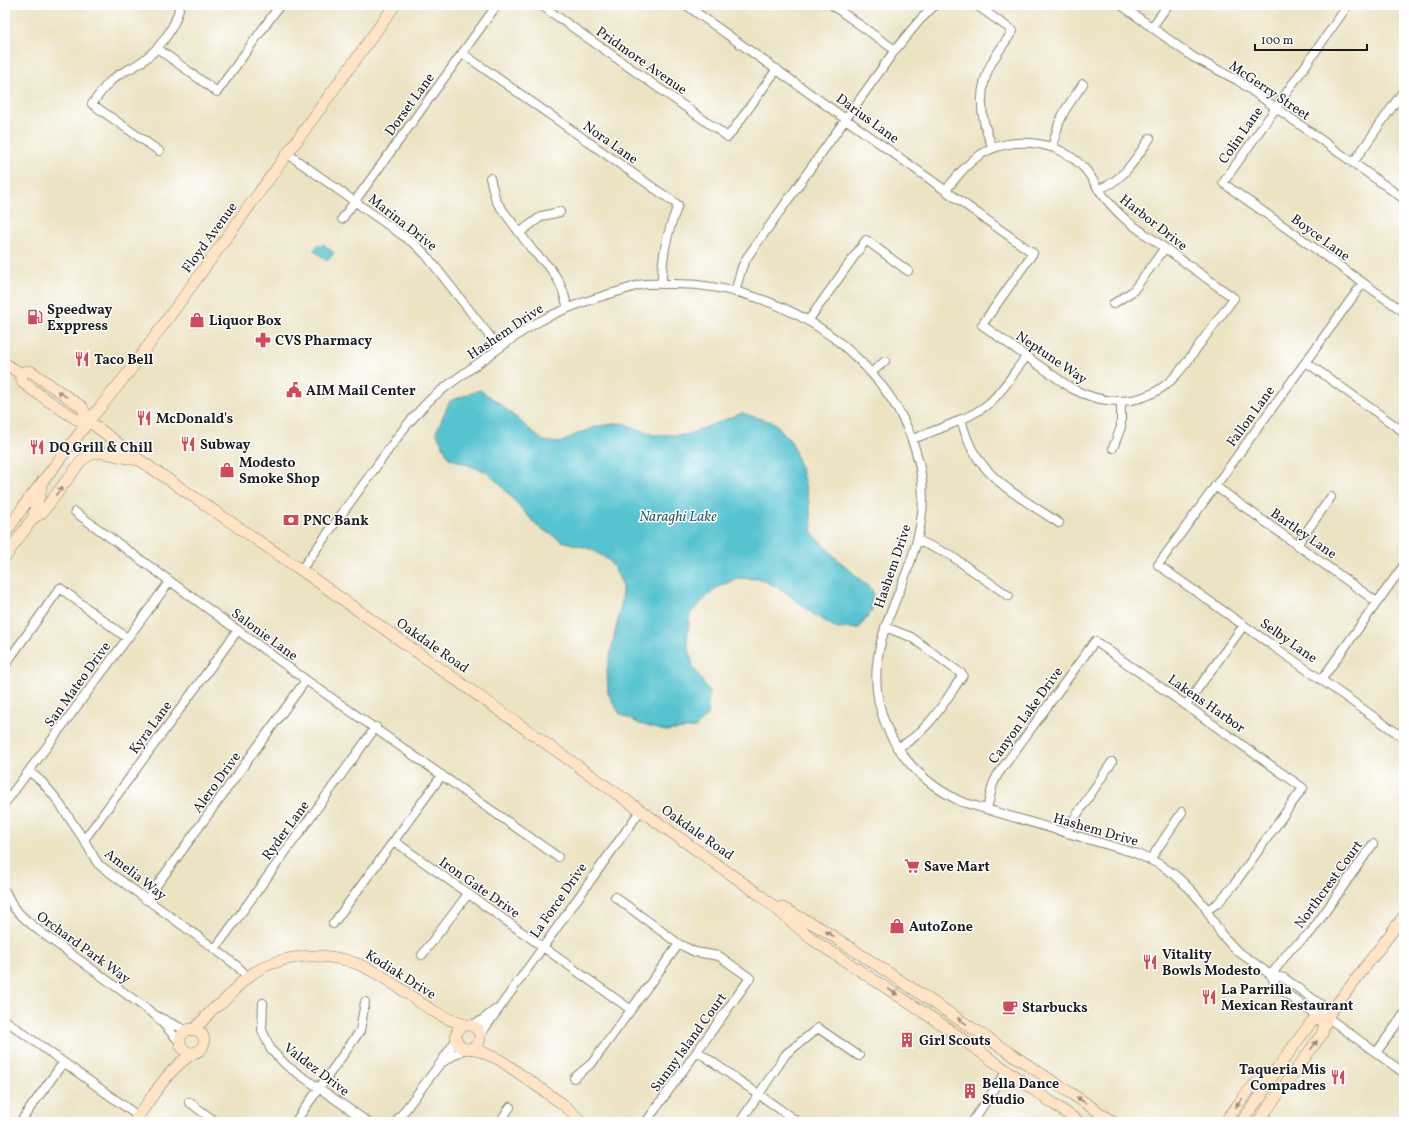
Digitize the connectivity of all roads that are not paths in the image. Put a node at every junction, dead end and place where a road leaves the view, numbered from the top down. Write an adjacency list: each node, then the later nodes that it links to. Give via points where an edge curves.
1 (180, 5): 14 (street, via 175,21)
2 (280, 5): 14 (street, via 217,92)
3 (497, 5): 16 (street, Dorset Lane)
4 (541, 5): 17 (street, Pridmore Avenue, via 728,137)
5 (686, 5): 17 (street, Darius Lane)
6 (935, 5): 15 (street)
7 (976, 5): 24 (street, via 1013,31 992,62 983,86 982,111 987,136)
8 (1121, 5): 13 (street, McGerry Street)
9 (1168, 5): 13 (street)
10 (1348, 5): 20 (street, Colin Lane)
11 (393, 6): 26 (main road, Floyd Avenue)
12 (834, 6): 15 (street)
13 (1152, 27): 20 (street, McGerry Street, via 1193,57 1237,80)
14 (157, 48): 25 (street, via 147,58 114,78 92,104)
15 (895, 50): 21 (street)
16 (462, 52): 33 (street, Dorset Lane); 40 (street, Nora Lane, via 678,205 667,235)
17 (777, 69): 21 (street, Darius Lane)
18 (1082, 84): 23 (street, via 1065,110)
19 (1404, 90): 27 (street)
20 (1276, 107): 27 (street, McGerry Street); 29 (street, Colin Lane)
21 (846, 118): 31 (street, Darius Lane); 41 (street, via 748,256)
22 (1150, 138): 30 (street, via 1126,172 1111,184)
23 (1052, 147): 24 (street, Harbor Drive, via 1022,143); 30 (street, Harbor Drive, via 1082,165)
24 (993, 148): 31 (street, Harbor Drive, via 969,163)
25 (159, 151)
26 (288, 154): 33 (street, Marina Drive); 56 (main road, Floyd Avenue, via 132,368)
27 (1353, 162): 32 (street, McGerry Street)
28 (490, 178): 36 (street, via 496,201)
29 (1223, 183): 39 (street, Boyce Lane)
30 (1098, 189): 37 (street, Harbor Drive, via 1116,211)
31 (946, 190): 47 (street, Darius Lane, via 1033,253)
32 (1404, 199)
33 (355, 201): 35 (street, Dorset Lane); 48 (street, Marina Drive, via 426,255)
34 (560, 212): 36 (street, via 542,216)
35 (342, 219)
36 (519, 233): 44 (street, via 558,280)
37 (1165, 248): 42 (street, Harbor Drive); 43 (street, via 1133,291)
38 (908, 271): 46 (street, via 866,240)
39 (1363, 283): 45 (street, Boyce Lane); 51 (street, Fallon Lane)
40 (662, 284): 41 (street, Hashem Drive, via 702,285); 44 (street, Hashem Drive, via 640,285)
41 (735, 292): 46 (street, Hashem Drive, via 770,303)
42 (1234, 298): 54 (street, Neptune Way, via 1176,376 1156,391)
43 (1113, 304)
44 (568, 308): 48 (street, Hashem Drive, via 518,334)
45 (1404, 312)
46 (808, 321): 53 (street, Hashem Drive, via 845,348)
47 (982, 325): 49 (street, Neptune Way)
48 (498, 348): 73 (street, Hashem Drive, via 450,383 415,415)
49 (1026, 357): 54 (street, Neptune Way, via 1082,394); 55 (street, via 988,404)
50 (885, 360): 53 (street)
51 (1306, 362): 57 (street); 62 (street, Fallon Lane)
52 (5, 364): 56 (main road, Oakdale Road, via 20,374 23,383 44,398 76,419)
53 (871, 373): 58 (street, Hashem Drive, via 894,401)
54 (1121, 401): 59 (street, via 1121,427)
55 (961, 419): 58 (street); 66 (street, via 972,449 990,473)
56 (88, 421): 60 (main road, Oakdale Road); 61 (main road, Floyd Avenue)
57 (1404, 432)
58 (913, 439): 68 (street, Hashem Drive, via 923,492)
59 (1113, 448)
60 (141, 460): 65 (main road, one-way to 60, via 42,513 82,460 90,454 104,453); 73 (main road, Oakdale Road)
61 (42, 484): 65 (main road, Floyd Avenue); 67 (main road, Floyd Avenue)
62 (1215, 486): 69 (street, Bartley Lane); 71 (street, Fallon Lane)
63 (1331, 497): 69 (street)
64 (74, 512): 74 (street, Salonie Lane)
65 (33, 518): 70 (main road, Floyd Avenue)
66 (1059, 523)
67 (5, 534)
68 (917, 540): 75 (street, via 950,556); 78 (street, Hashem Drive)
69 (1298, 545): 76 (street, Bartley Lane)
70 (5, 557)
71 (1158, 565): 77 (street, Selby Lane)
72 (1404, 565): 76 (street)
73 (301, 570): 93 (main road, Oakdale Road)
74 (170, 581): 79 (street, Salonie Lane); 80 (street, San Mateo Drive)
75 (1009, 596)
76 (1377, 602): 83 (street)
77 (1244, 625): 83 (street, Selby Lane); 85 (street)
78 (885, 627): 88 (street, Hashem Drive, via 878,653 878,696 885,721); 88 (street, via 911,637 963,675 922,732)
79 (238, 630): 84 (street, Salonie Lane); 97 (street, Kyra Lane)
80 (128, 638): 82 (street, via 60,588); 90 (street, San Mateo Drive)
81 (1095, 641): 85 (street, Lakens Harbor); 94 (street, Canyon Lake Drive, via 998,774)
82 (5, 665)
83 (1322, 679): 87 (street, Selby Lane)
84 (306, 680): 86 (street, Salonie Lane); 106 (street, Alero Drive)
85 (1186, 705): 107 (street, Lakens Harbor, via 1303,788 1233,886 1218,903)
86 (376, 727): 91 (street, Salonie Lane); 113 (street, Ryder Lane)
87 (1403, 736)
88 (898, 748): 94 (street, Hashem Drive, via 914,770 938,790 962,802)
89 (1112, 762): 96 (street)
90 (29, 771): 92 (street, San Mateo Drive); 97 (street, Amelia Way, via 55,797)
91 (442, 775): 98 (street); 100 (street, Salonie Lane)
92 (5, 802)
93 (640, 810): 104 (main road, Oakdale Road); 112 (street, La Force Drive)
94 (987, 810): 96 (street, Hashem Drive)
95 (1182, 812): 101 (street)
96 (1067, 833): 101 (street, Hashem Drive)
97 (84, 840): 106 (street, Amelia Way, via 98,864)
98 (394, 842): 103 (street, Iron Gate Drive); 109 (street)
99 (1373, 844): 116 (street, Northcrest Court, via 1311,932 1290,950)
100 (558, 857)
101 (1150, 860): 107 (street, Hashem Drive, via 1180,879)
102 (5, 891): 125 (street, Orchard Park Way, via 14,908 26,920)
103 (468, 894): 112 (street, Iron Gate Drive); 114 (street)
104 (760, 895): 110 (main road, Oakdale Road); 115 (main road, Oakdale Road, one-way to 104, via 822,929)
105 (615, 897): 111 (street)
106 (146, 900): 113 (street, Amelia Way)
107 (1207, 910): 116 (street, Hashem Drive, via 1230,945)
108 (1404, 916): 126 (main road)
109 (333, 924)
110 (813, 940): 115 (main road, via 840,950 874,972 881,975); 143 (main road, Oakdale Road, one-way to 143)
111 (679, 944): 122 (street); 135 (street, Sunny Island Court, via 695,952 719,956 750,978)
112 (543, 947): 121 (street, La Force Drive); 122 (street, Iron Gate Drive)
113 (215, 949): 117 (street, Amelia Way)
114 (422, 955)
115 (891, 974): 164 (main road, Oakdale Road, one-way to 115)
116 (1270, 975): 126 (street, Hashem Drive, via 1284,978 1323,1006)
117 (248, 978): 119 (main road, Kodiak Drive); 123 (main road, Kodiak Drive, via 272,963 287,959 322,956 339,958 377,974)
118 (365, 1002): 147 (street, via 360,1031)
119 (222, 1003): 129 (main road, Kodiak Drive); 131 (main road, Kodiak Drive)
120 (263, 1004): 147 (street, Valdez Drive, via 262,1030 271,1050 287,1066)
121 (501, 1006): 128 (street, La Force Drive, via 481,1021); 130 (street, La Force Drive)
122 (630, 1009): 146 (street, via 592,1063)
123 (436, 1014): 128 (main road, Kodiak Drive); 132 (main road, Kodiak Drive)
124 (1404, 1014): 137 (street)
125 (155, 1015): 129 (street, Orchard Park Way); 133 (street, Orchard Park Way)
126 (1327, 1017): 137 (street, Hashem Drive); 142 (main road, via 1312,1022); 167 (main road, one-way to 126, via 1322,1034)
127 (5, 1020): 140 (street)
128 (468, 1025): 130 (main road, via 477,1029); 132 (main road, La Force Drive, via 458,1031)
129 (190, 1030): 131 (main road, via 199,1032); 133 (main road, via 182,1034)
130 (480, 1037): 134 (main road, La Force Drive, via 478,1044); 139 (main road)
131 (203, 1038): 136 (main road, via 201,1049)
132 (456, 1038): 134 (main road, via 459,1045); 141 (street, La Force Drive)
133 (180, 1044): 136 (main road, via 186,1052); 145 (main road)
134 (469, 1049): 139 (main road); 141 (street, La Force Drive, via 454,1054)
135 (697, 1051): 148 (street); 159 (street, Sunny Island Court)
136 (194, 1053): 145 (main road)
137 (1376, 1053): 144 (street, Hashem Drive)
138 (859, 1056): 148 (street, via 818,1028 786,1054)
139 (500, 1060): 158 (main road, via 564,1105)
140 (63, 1063): 151 (street); 152 (street)
141 (439, 1065): 156 (street, La Force Drive)
142 (1277, 1069): 165 (main road, one-way to 165, via 1257,1082); 166 (main road)
143 (1008, 1071): 162 (street); 163 (main road, Oakdale Road)
144 (1404, 1073)
145 (166, 1078): 151 (main road)
146 (574, 1078)
147 (319, 1088): 154 (street); 155 (street, Valdez Drive)
148 (759, 1094): 160 (street); 161 (street)
149 (189, 1102): 153 (street)
150 (510, 1107): 157 (street)
151 (136, 1119)
152 (20, 1122)
153 (216, 1122)
154 (294, 1122)
155 (368, 1122)
156 (396, 1122)
157 (500, 1122)
158 (582, 1122)
159 (646, 1122)
160 (740, 1122)
161 (798, 1122)
162 (972, 1122)
163 (1079, 1122)
164 (1112, 1122)
165 (1226, 1122)
166 (1241, 1122)
167 (1258, 1122)

